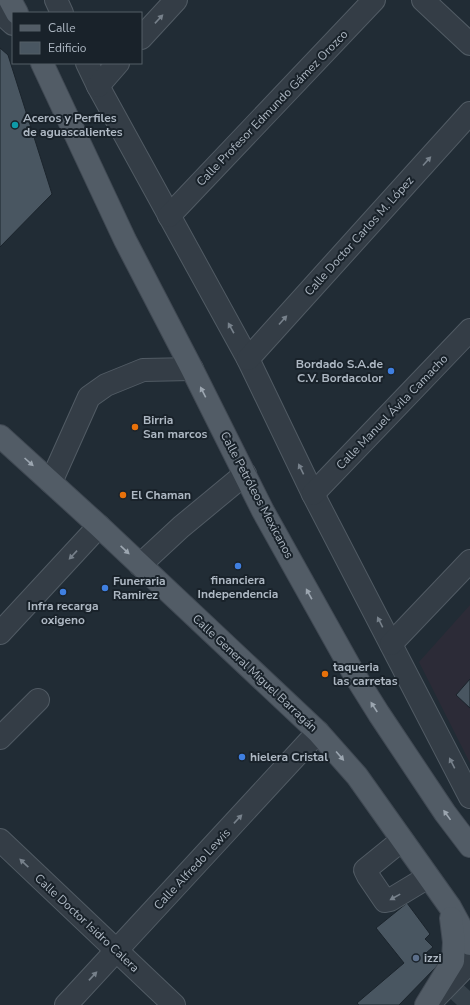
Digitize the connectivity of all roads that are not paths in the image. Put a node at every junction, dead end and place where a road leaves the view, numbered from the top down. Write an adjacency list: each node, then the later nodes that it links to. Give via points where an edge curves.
1 (10, 0): 7 (main road)
2 (56, 0): 8 (street)
3 (176, 0): 10 (street, one-way to 3)
4 (374, 0): 17 (street, Calle Profesor Edmundo Gámez Orozco)
5 (422, 0): 11 (street)
6 (0, 12): 9 (street)
7 (16, 12)
8 (62, 12)
9 (12, 23)
10 (142, 37)
11 (470, 44)
12 (42, 64): 20 (main road, Calle Petróleos Mexicanos, via 125,240)
13 (87, 64): 15 (street)
14 (117, 64): 15 (street)
15 (98, 86): 17 (street)
16 (470, 113): 19 (street, Calle Doctor Carlos M. López, one-way to 16)
17 (169, 216): 19 (street, one-way to 17)
18 (470, 330): 24 (street, Calle Manuel Ávila Camacho)
19 (248, 359): 24 (street, one-way to 19)
20 (192, 370): 22 (main road, Calle Petróleos Mexicanos, one-way to 20); 23 (street, via 143,370 106,385 89,397)
21 (0, 436): 23 (main road, Calle General Miguel Barragán, one-way to 23)
22 (245, 474): 27 (street); 36 (main road, Calle Petróleos Mexicanos, one-way to 22, via 445,813 354,674)
23 (51, 482): 25 (main road, Calle General Miguel Barragán)
24 (313, 494): 29 (street, one-way to 24)
25 (99, 526): 27 (main road, Calle General Miguel Barragán, one-way to 27); 28 (street, one-way to 28)
26 (470, 561): 29 (street)
27 (140, 565): 31 (main road, Calle General Miguel Barragán)
28 (0, 633)
29 (391, 644): 33 (street, one-way to 29)
30 (38, 700): 32 (street)
31 (318, 732): 35 (main road, Calle General Miguel Barragán, one-way to 35, via 357,776); 40 (street, Calle Alfredo Lewis, one-way to 31)
32 (0, 738)
33 (470, 797)
34 (0, 840): 40 (street, Calle Doctor Isidro Calera, one-way to 34)
35 (402, 840): 37 (main road, Calle General Miguel Barragán); 37 (street, one-way to 35, via 385,901 365,870)
36 (470, 846)
37 (428, 877): 38 (main road, Calle General Miguel Barragán)
38 (450, 907): 39 (main road, Calle General Miguel Barragán); 44 (main road, via 454,942 453,961)
39 (470, 944)
40 (117, 951): 42 (street, Calle Alfredo Lewis, one-way to 40); 43 (street, Calle Doctor Isidro Calera)
41 (470, 962): 44 (street)
42 (66, 1005)
43 (174, 1005)
44 (427, 1005)

